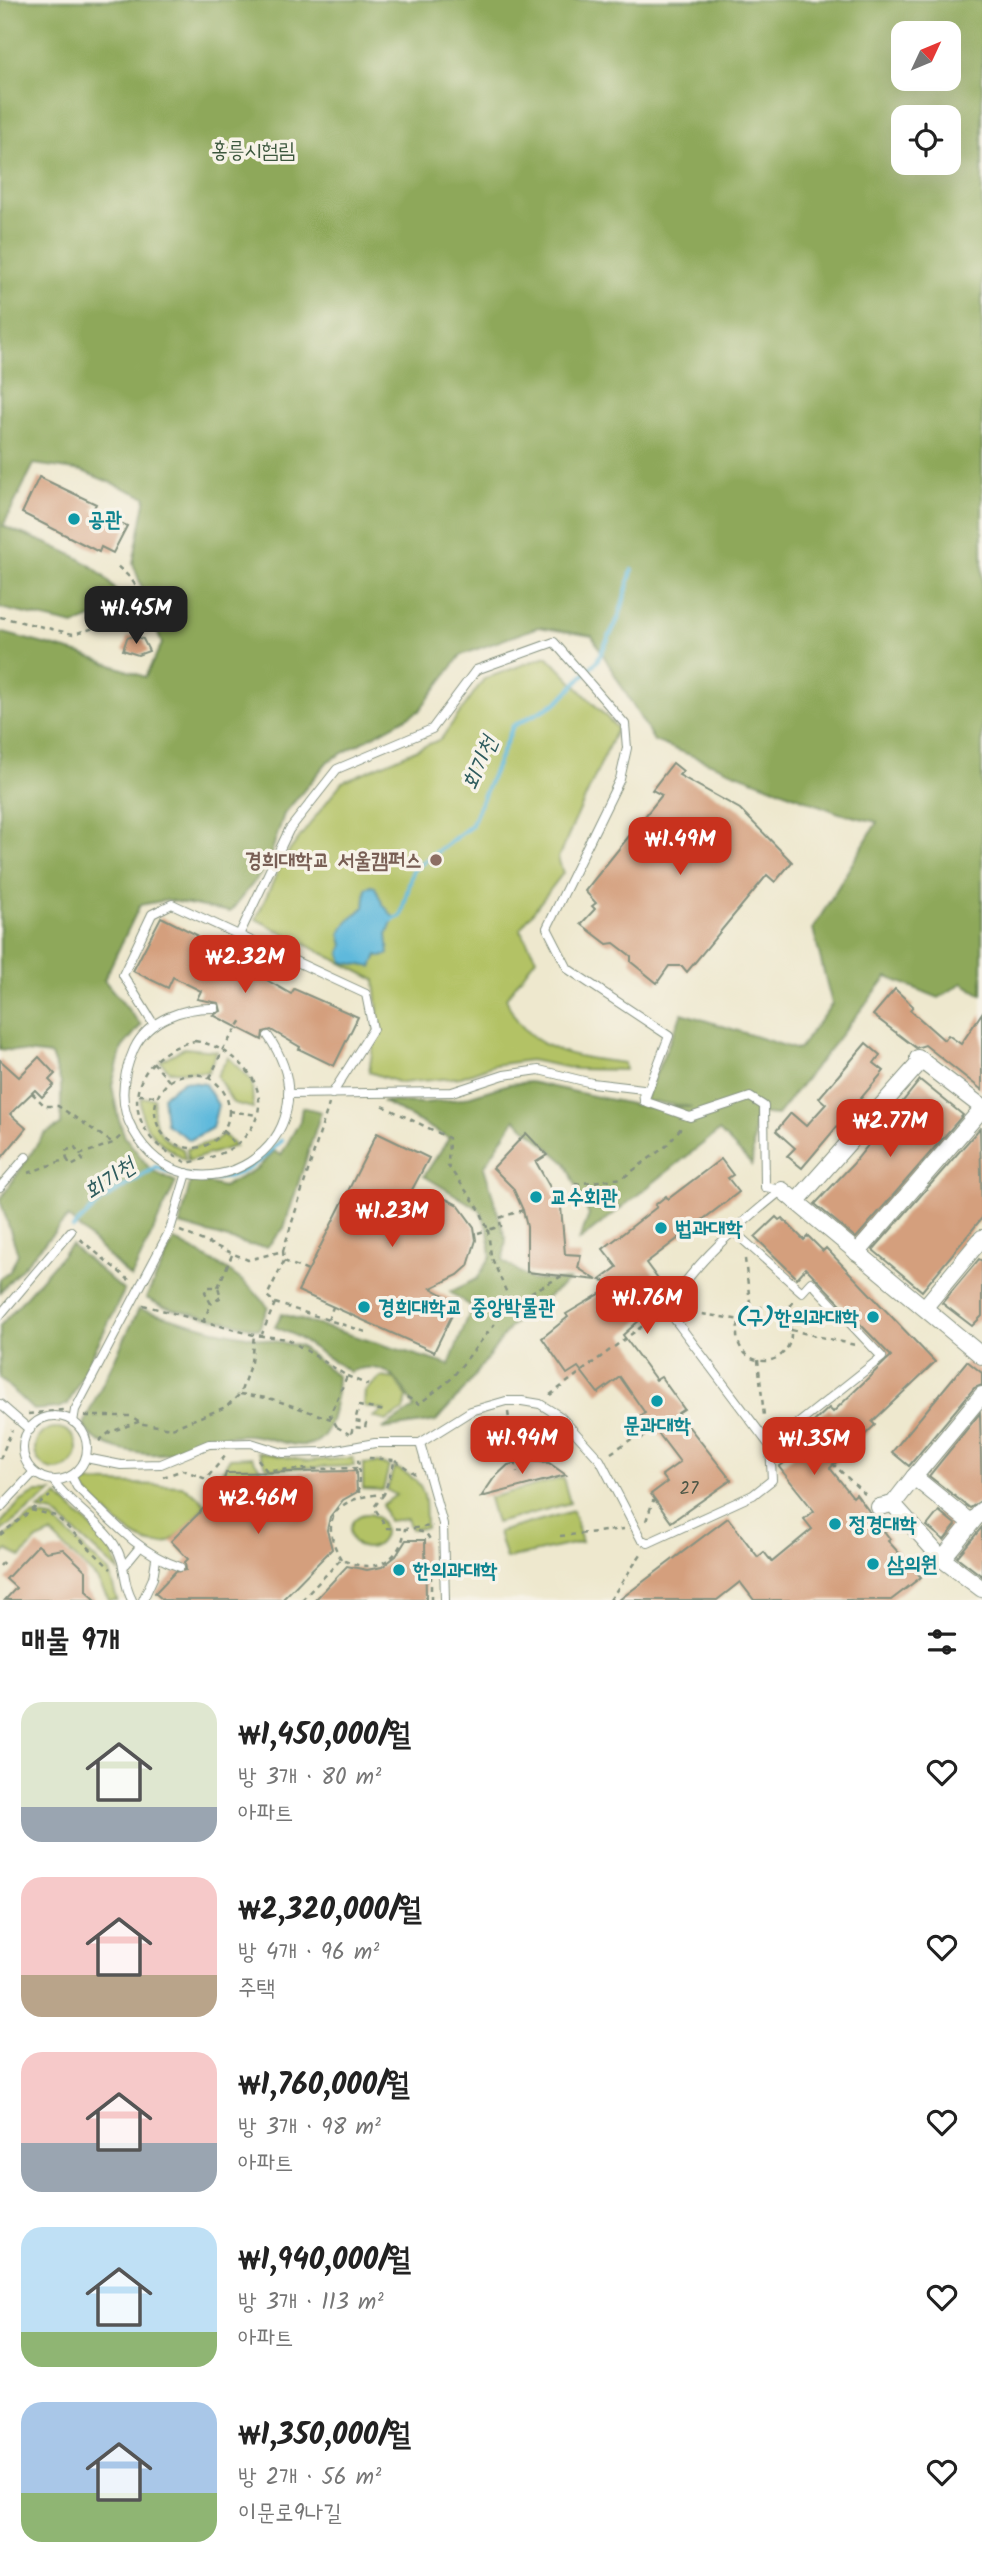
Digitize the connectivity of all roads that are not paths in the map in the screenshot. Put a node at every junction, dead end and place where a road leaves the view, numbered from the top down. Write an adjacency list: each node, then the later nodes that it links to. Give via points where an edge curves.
1 (240, 933): 3 (lane, via 172,904 152,914 123,975); 6 (lane, via 366,994 373,1029); 7 (lane, via 289,830 337,769 432,729 476,670 554,642 625,724 627,748 620,779 547,928 568,969 669,1036)
2 (215, 1008): 3 (lane, via 175,1013)
3 (154, 1025): 10 (lane, via 136,1044 125,1069 122,1096 142,1145 162,1163)
4 (268, 1036): 5 (lane, via 282,1055)
5 (288, 1094): 6 (lane); 10 (lane, via 289,1108 280,1133 263,1154 240,1169 214,1175)
6 (332, 1094): 7 (lane, via 452,1092 504,1075 539,1070 643,1089)
7 (644, 1101): 12 (lane, via 690,1117 750,1097 764,1106 765,1187)
8 (982, 1108): 13 (street, via 920,1059); 17 (street)
9 (26, 1157): 11 (lane)
10 (187, 1174): 23 (lane, via 170,1230 75,1410)
11 (0, 1187)
12 (782, 1190): 13 (street); 14 (lane)
13 (796, 1202): 17 (street)
14 (732, 1230): 26 (lane, via 677,1290 667,1308); 26 (lane, via 802,1292 811,1282 882,1357)
15 (71, 1231): 19 (lane)
16 (982, 1238): 18 (street)
17 (857, 1253): 18 (street)
18 (925, 1307): 20 (street)
19 (0, 1315)
20 (982, 1356)
21 (982, 1395): 30 (street)
22 (0, 1404): 24 (lane)
23 (73, 1422): 24 (lane, via 53,1417); 27 (lane, via 86,1438)
24 (30, 1430): 28 (lane, via 24,1453)
25 (420, 1443): 26 (lane, via 471,1411 506,1401 540,1404 561,1418 600,1460 641,1539 648,1543 752,1495 772,1480); 27 (lane, via 283,1453 251,1443 209,1444 161,1464 121,1465); 42 (lane, via 443,1524)
26 (768, 1443)
27 (86, 1458): 29 (lane)
28 (33, 1473): 31 (lane); 32 (lane)
29 (72, 1477): 31 (lane); 34 (lane)
30 (914, 1477): 33 (street); 36 (street, via 886,1506)
31 (53, 1480): 37 (lane, via 112,1541)
32 (0, 1507)
33 (977, 1517): 36 (street)
34 (140, 1547): 35 (lane); 37 (lane)
35 (156, 1559): 38 (lane); 41 (lane)
36 (942, 1559): 39 (street)
37 (125, 1564): 40 (lane, via 125,1587)
38 (180, 1567)
39 (982, 1589)
40 (132, 1600)
41 (144, 1600)
42 (445, 1600)

